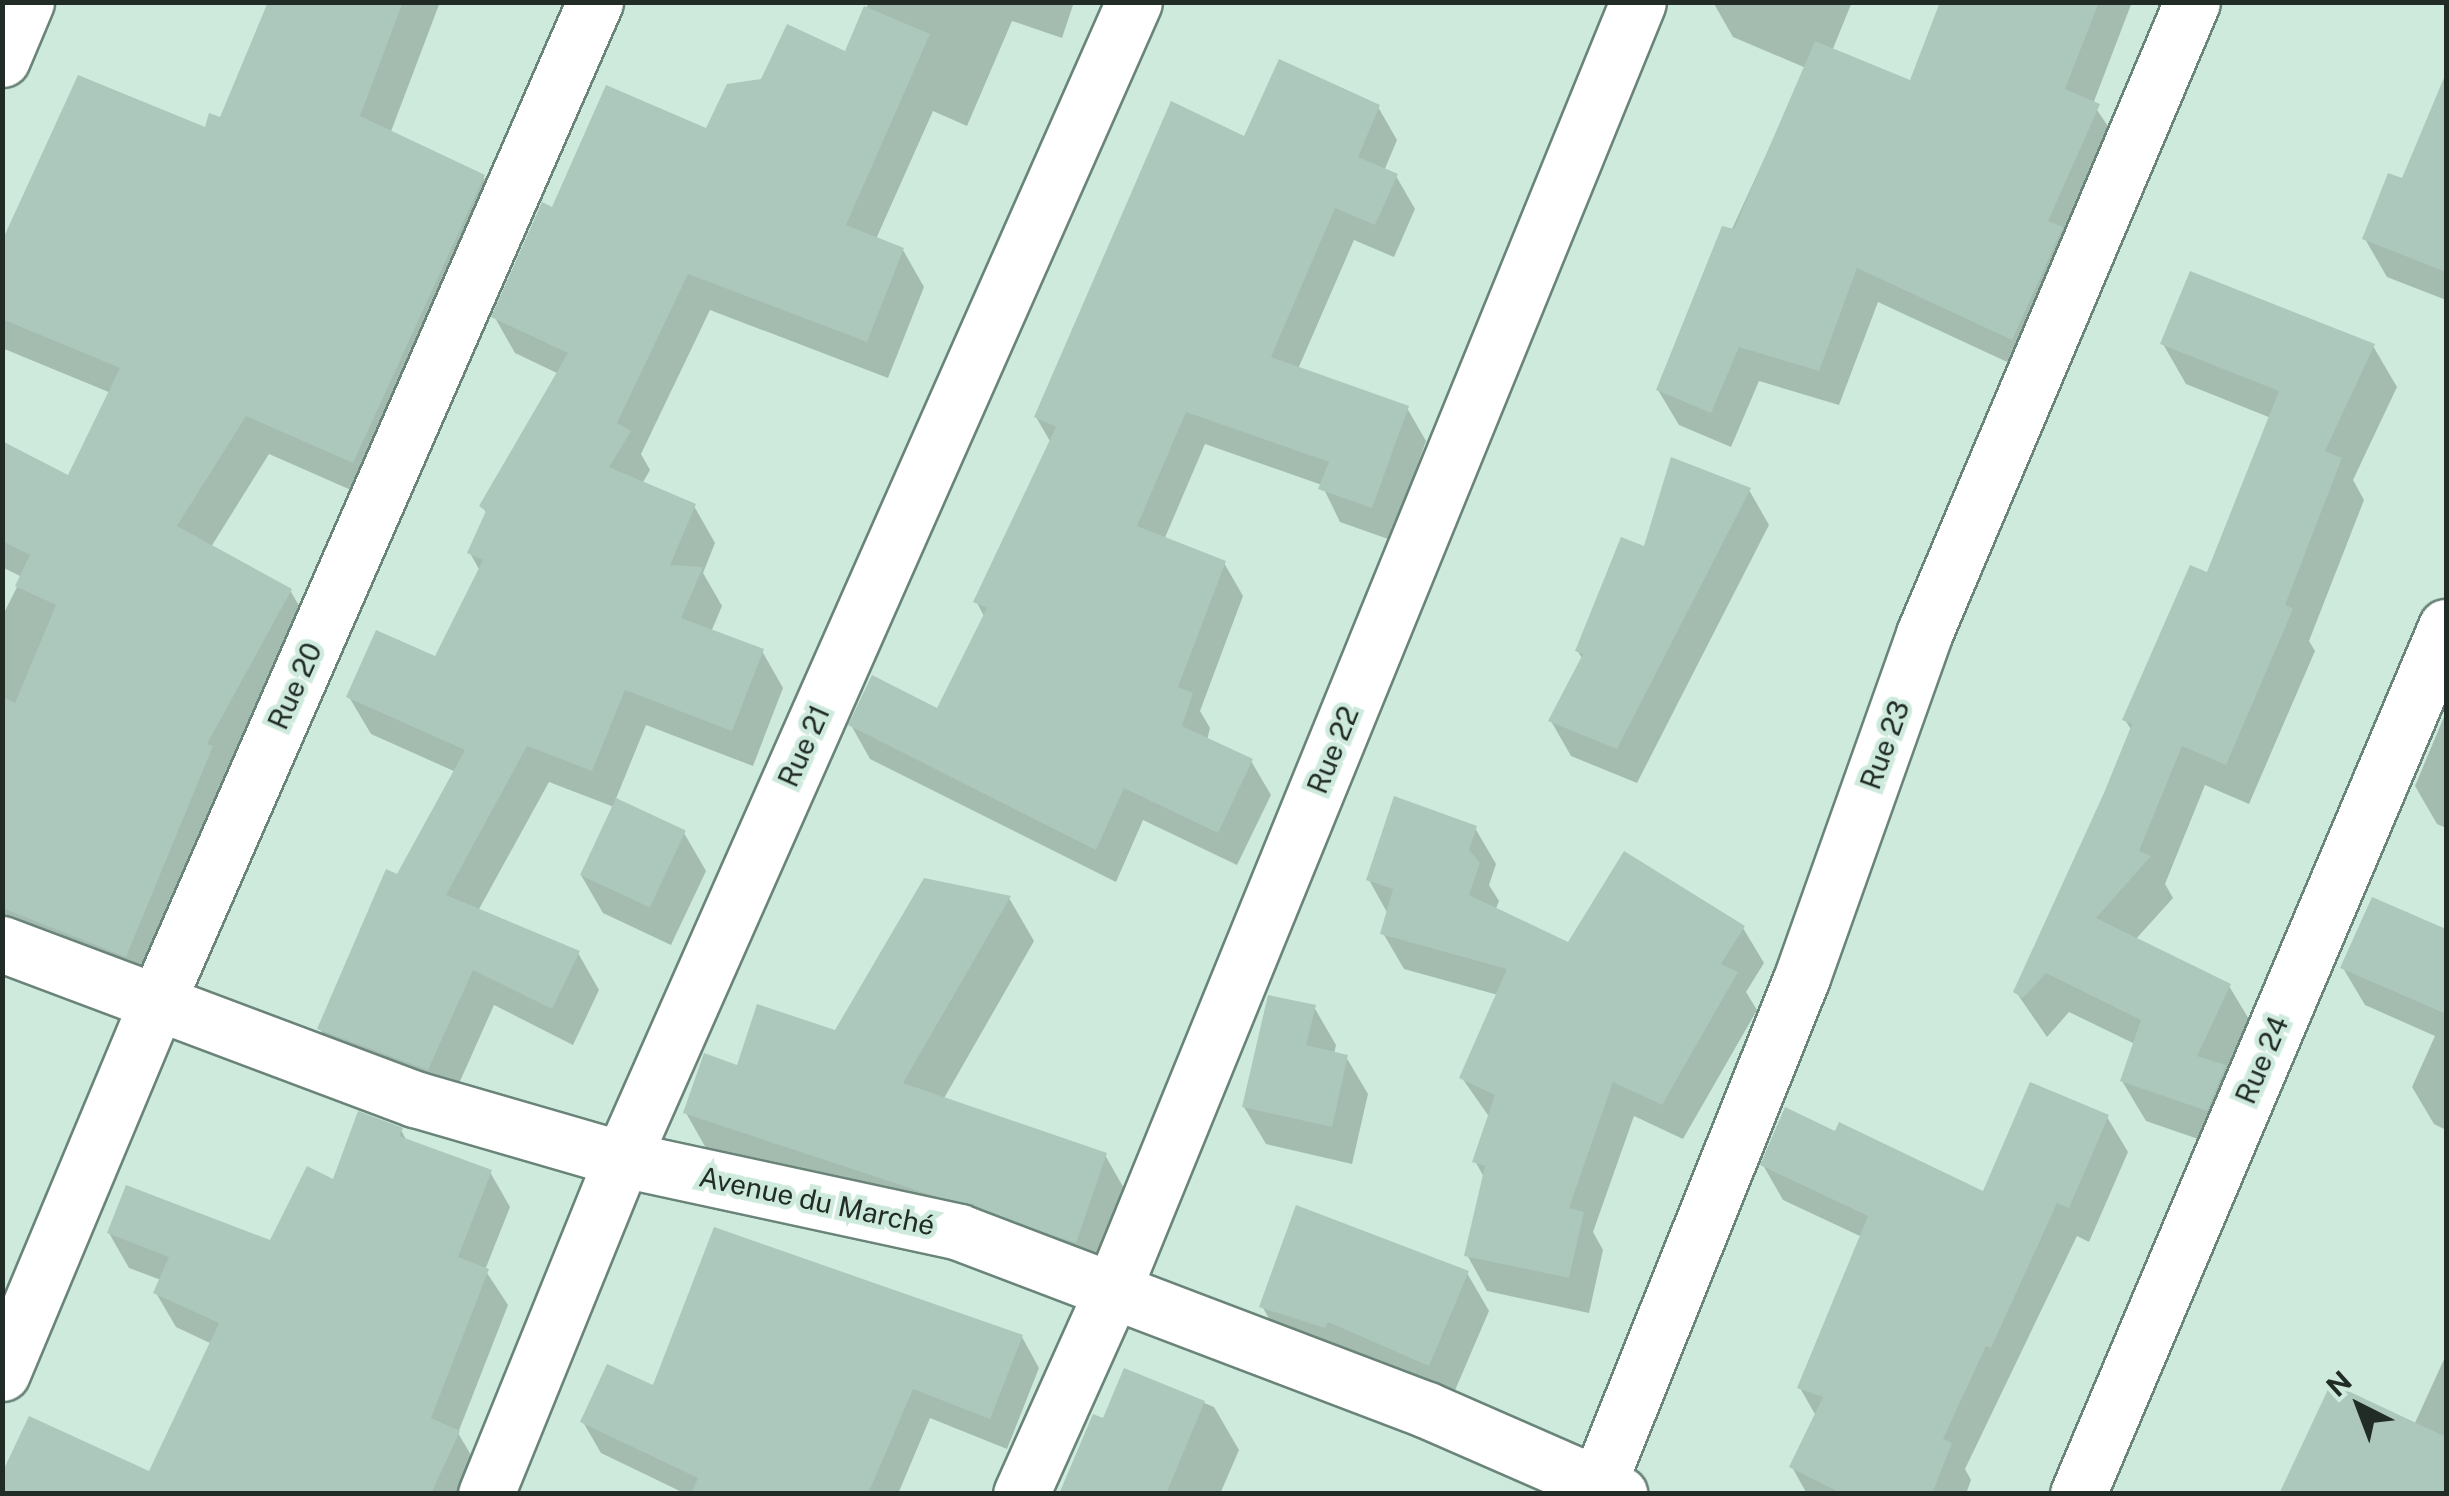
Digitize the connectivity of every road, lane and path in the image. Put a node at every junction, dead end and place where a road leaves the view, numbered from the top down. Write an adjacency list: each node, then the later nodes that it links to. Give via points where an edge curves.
1 (26, 2): 6 (street)
2 (595, 2): 9 (street, Rue 20)
3 (1134, 2): 10 (street, Rue 21)
4 (1638, 2): 11 (street, Rue 22)
5 (2192, 2): 13 (street, Rue 23, via 1924,634 1802,978)
6 (2, 59)
7 (2446, 628): 16 (street, Rue 24)
8 (2, 944): 9 (street, Avenue du Marché)
9 (156, 1004): 10 (street, Avenue du Marché, via 415,1099); 12 (street, Rue 20)
10 (622, 1158): 11 (street, Avenue du Marché, via 959,1232); 14 (street, Rue 21)
11 (1112, 1294): 13 (street, Avenue du Marché, via 1428,1410); 15 (street, Rue 22)
12 (2, 1373)
13 (1604, 1490)
14 (486, 1494)
15 (1021, 1494)
16 (2078, 1494)

